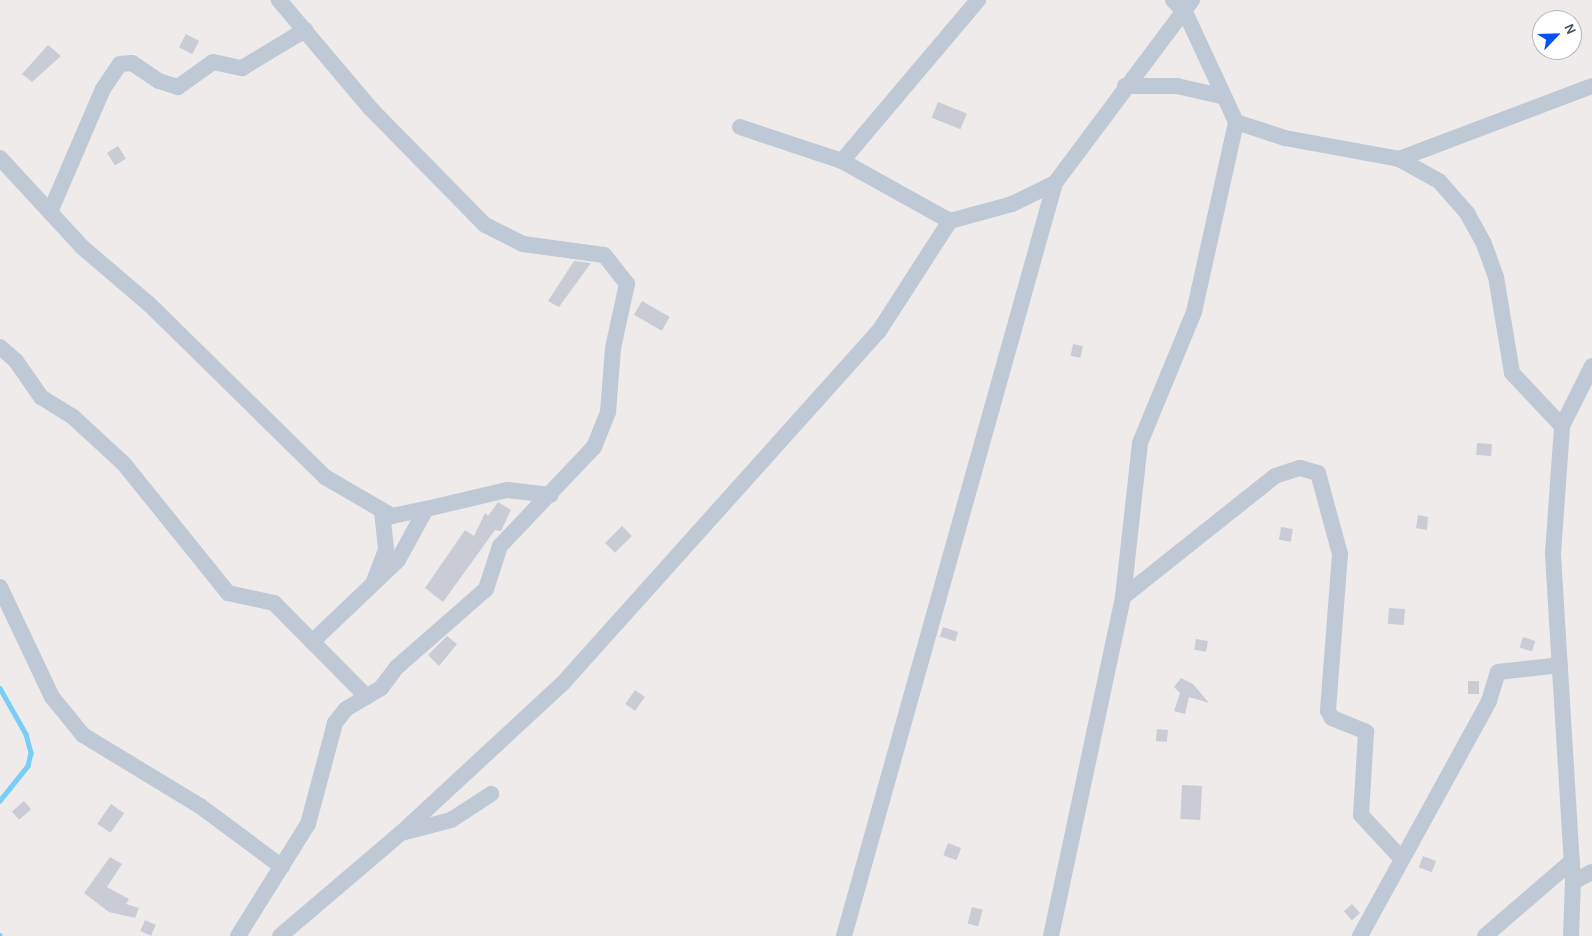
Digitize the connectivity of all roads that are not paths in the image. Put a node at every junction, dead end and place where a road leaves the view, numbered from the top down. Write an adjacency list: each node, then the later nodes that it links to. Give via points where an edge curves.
1 (279, 0): 5 (street)
2 (978, 0): 13 (street)
3 (1173, 0): 4 (street)
4 (1188, 6): 6 (street); 8 (street)
5 (305, 30): 15 (street, via 242,68 212,62 178,87 158,81 132,62 120,64 103,89); 20 (street, via 371,109 485,225 523,244 604,255 623,273 626,304 613,348 603,429 594,447)
6 (1125, 86): 8 (street, via 1178,86); 14 (street)
7 (1592, 86): 12 (street)
8 (1221, 96): 9 (street)
9 (1236, 122): 12 (street, via 1285,138); 25 (street, via 1194,312 1140,443)
10 (740, 127): 13 (street)
11 (0, 158): 15 (street)
12 (1399, 159): 19 (street, via 1439,181 1467,213 1496,276 1512,373)
13 (842, 161): 16 (street)
14 (1055, 184): 16 (street, via 1012,204); 38 (street)
15 (50, 212): 22 (street, via 325,477)
16 (950, 221): 30 (street, via 879,330 788,436 563,683)
17 (0, 347): 26 (street, via 16,361 42,397 72,416 117,457 228,593 274,603)
18 (1592, 366): 19 (street)
19 (1562, 426): 27 (street, via 1553,553)
20 (551, 495): 21 (street, via 507,490); 28 (street, via 500,546 486,589)
21 (426, 509): 22 (street, via 400,516); 23 (street, via 398,560)
22 (382, 511): 23 (street, via 386,549)
23 (372, 586): 26 (street)
24 (0, 587): 33 (street, via 52,697 83,735 200,806)
25 (1123, 597): 31 (street, via 1276,476 1300,468 1318,474 1340,554 1328,711 1332,718 1366,732 1361,815); 39 (street)
26 (312, 642): 28 (street)
27 (1560, 665): 31 (street, via 1498,672 1489,701); 32 (street)
28 (367, 696): 33 (street, via 346,709 335,723 308,824)
29 (491, 794): 30 (street, via 451,820)
30 (401, 833): 37 (street)
31 (1401, 858): 40 (street)
32 (1572, 862): 35 (street); 41 (street)
33 (282, 867): 36 (street)
34 (1592, 872): 35 (street)
35 (1573, 882): 42 (street)
36 (238, 936)
37 (280, 936)
38 (844, 936)
39 (1051, 936)
40 (1360, 936)
41 (1485, 936)
42 (1571, 936)

